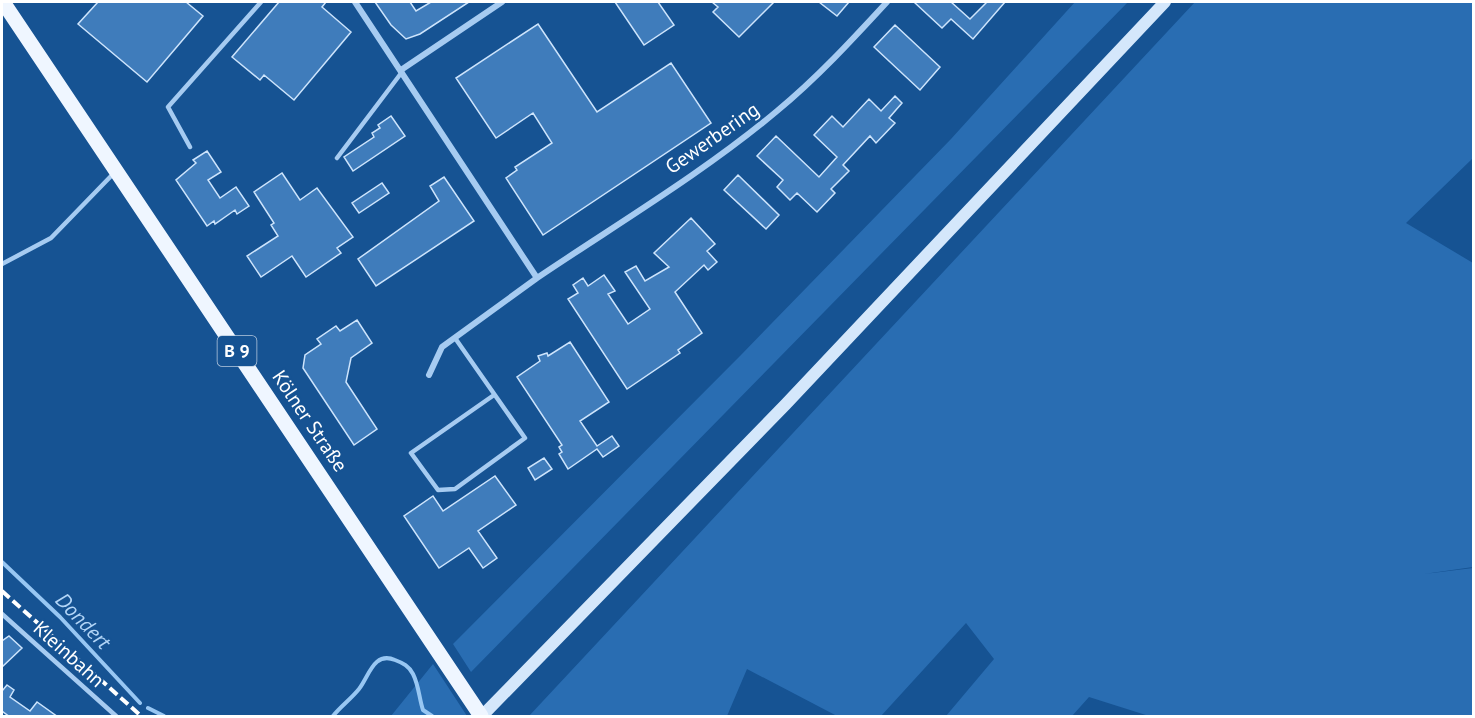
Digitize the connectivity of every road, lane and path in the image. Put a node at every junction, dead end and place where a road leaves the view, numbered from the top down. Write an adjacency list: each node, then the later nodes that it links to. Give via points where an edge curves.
1 (3, 2): 10 (main road, Kölner Straße / B 9)
2 (261, 2): 8 (lane, via 168,107)
3 (355, 2): 7 (street)
4 (502, 2): 7 (street)
5 (887, 2): 12 (street, Gewerbering, via 840,54 772,116)
6 (1165, 2): 18 (main road, via 786,404)
7 (401, 71): 9 (lane); 12 (street)
8 (190, 147)
9 (337, 158)
10 (115, 171): 11 (lane, via 51,238); 18 (main road, Kölner Straße / B 9)
11 (2, 264)
12 (537, 278): 13 (street, Gewerbering)
13 (455, 338): 14 (street, Gewerbering, via 442,347); 15 (lane)
14 (429, 375)
15 (494, 395): 15 (lane, via 525,438 455,489 438,490 411,453)
16 (2, 614): 17 (lane, Kleinbahn)
17 (116, 717)
18 (481, 717)

